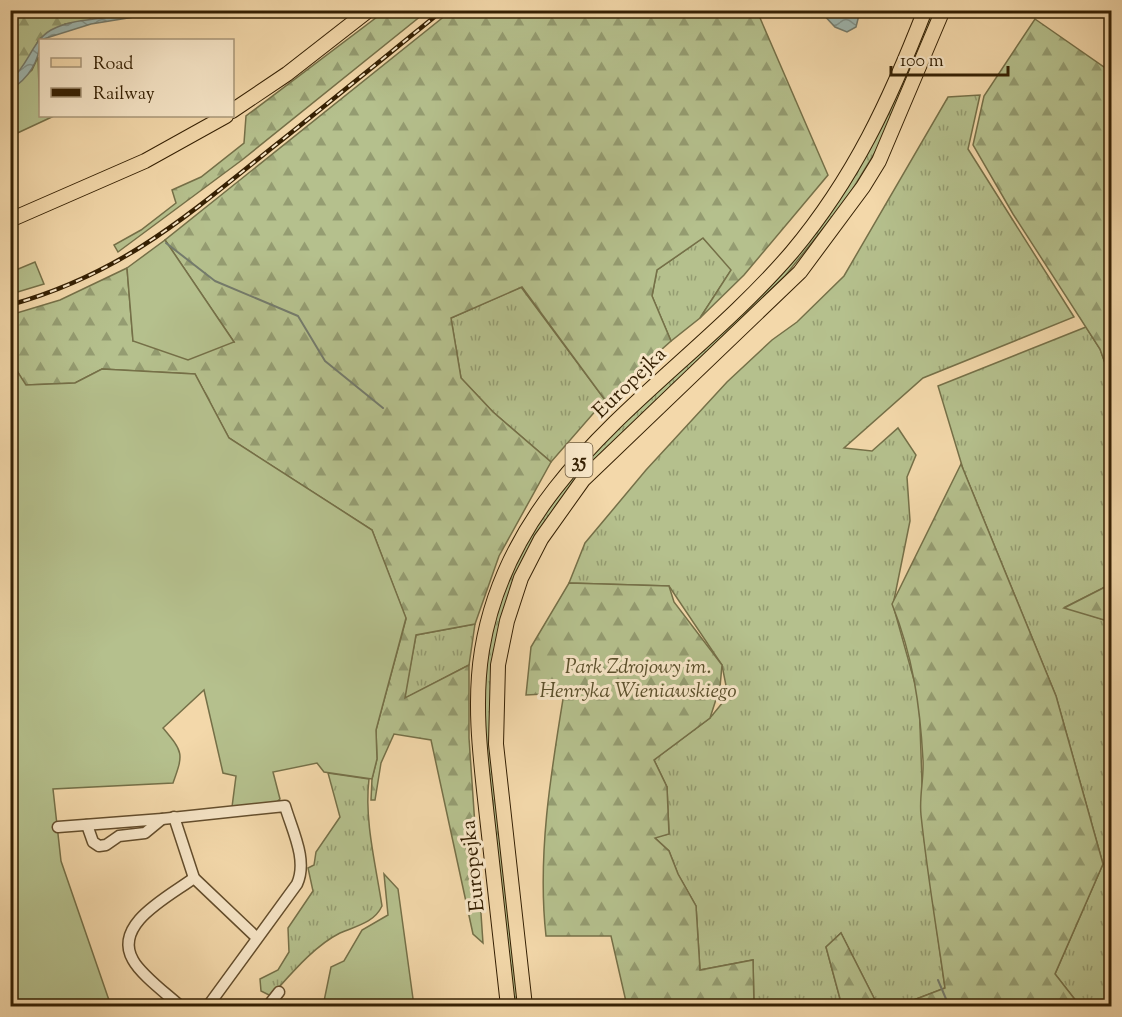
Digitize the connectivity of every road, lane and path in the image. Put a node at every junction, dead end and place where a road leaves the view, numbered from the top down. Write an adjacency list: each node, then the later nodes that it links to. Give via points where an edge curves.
1 (369, 10): 4 (main road)
2 (925, 10): 17 (main road, Europejka / 35, via 875,128 820,218 766,278 571,468 534,514 507,562 482,649 478,712)
3 (942, 10): 18 (main road, Europejka / 35, via 879,161 829,234 800,272 583,480 541,539 521,578 502,642 495,687 503,830)
4 (234, 110)
5 (224, 117): 6 (main road, via 146,161)
6 (10, 220)
7 (174, 817): 8 (street); 11 (street); 12 (street, via 285,806 302,862 301,873 297,884)
8 (162, 819): 9 (street); 9 (street, via 145,833 119,836 99,846 93,842)
9 (87, 825): 10 (street)
10 (58, 827)
11 (194, 878): 12 (street); 14 (street, via 134,923 129,941 134,962)
12 (256, 937): 15 (street)
13 (279, 992): 16 (street)
14 (176, 1005)
15 (208, 1006)
16 (268, 1006)
17 (508, 1006)
18 (525, 1006)

